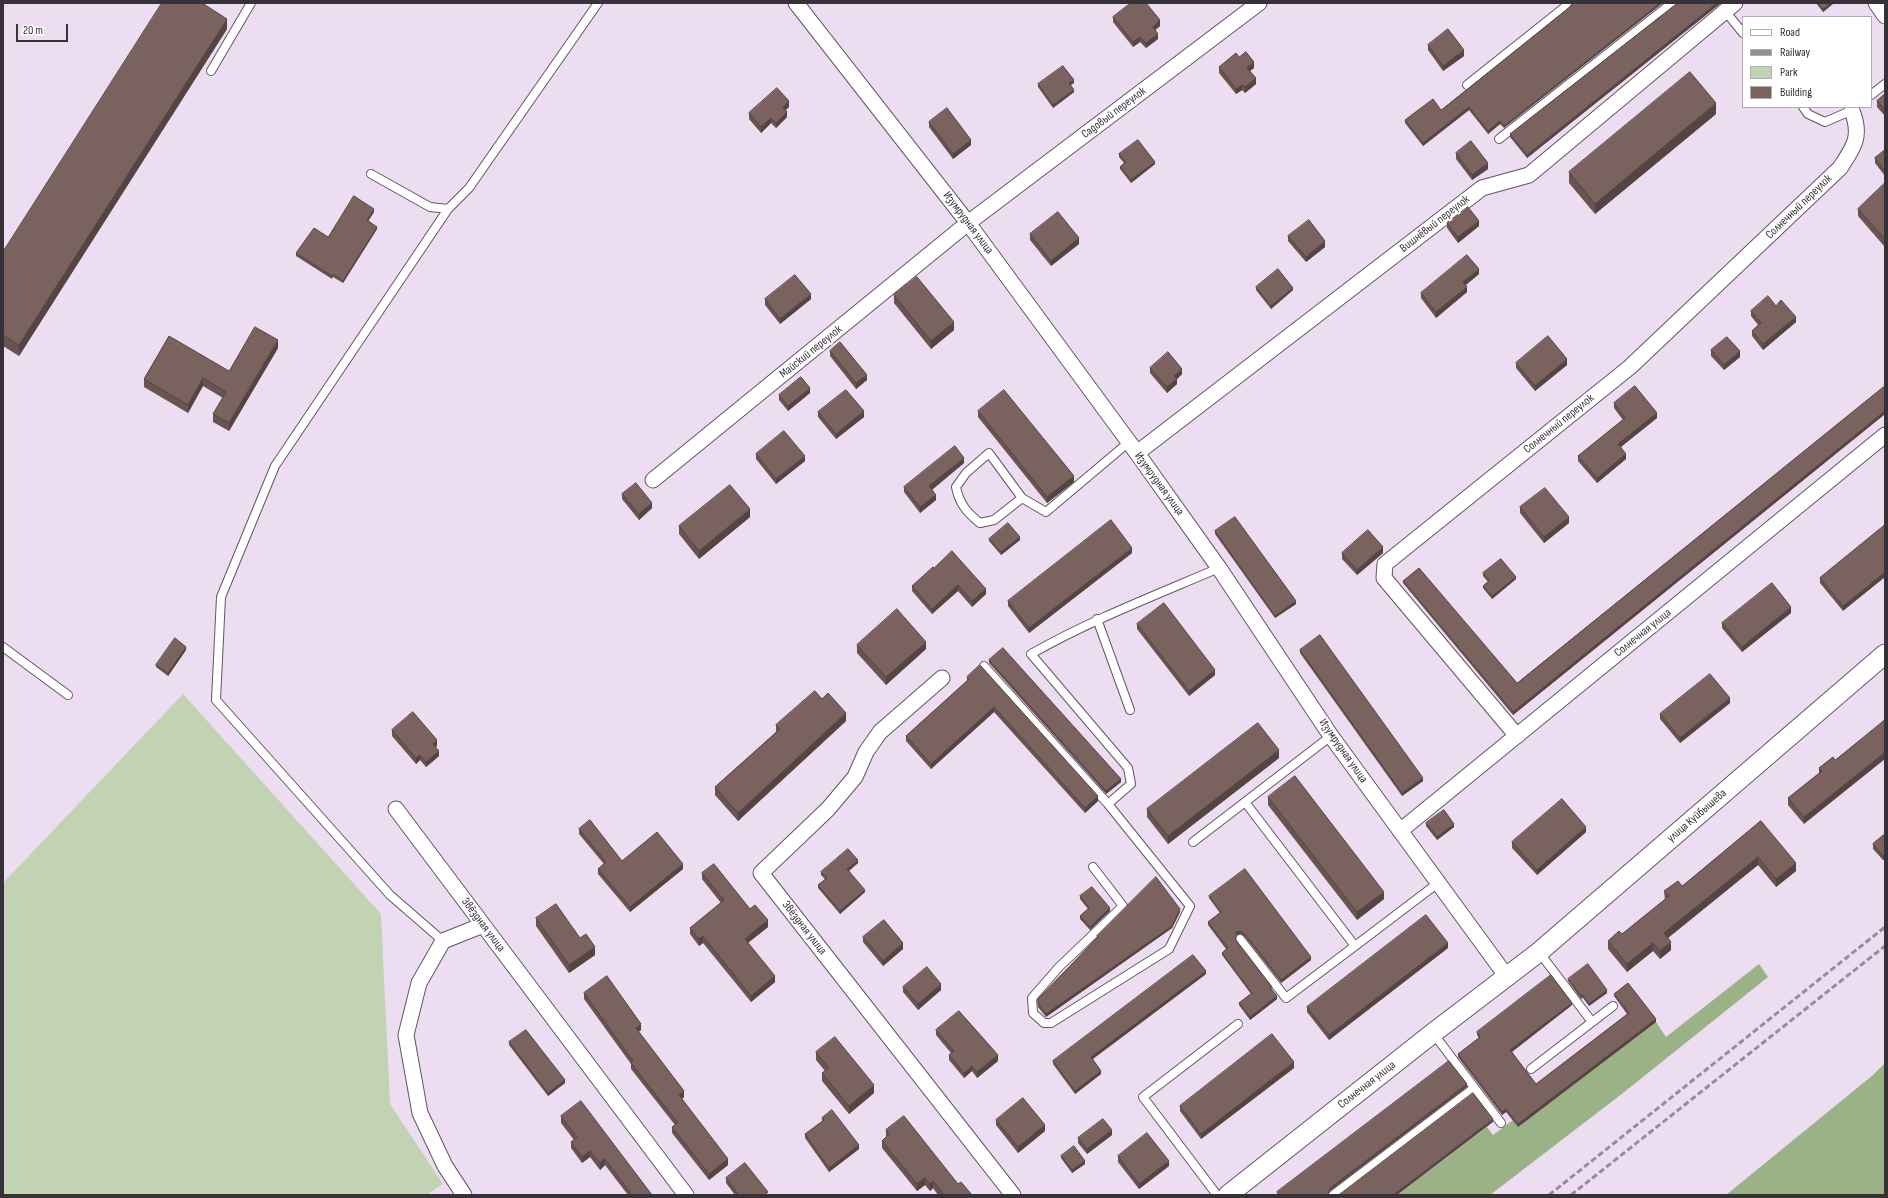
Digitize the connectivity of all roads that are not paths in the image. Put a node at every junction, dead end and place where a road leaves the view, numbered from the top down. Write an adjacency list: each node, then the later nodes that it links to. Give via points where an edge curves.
1 (251, 3): 11 (lane)
2 (598, 3): 19 (lane, via 469,188)
3 (796, 3): 20 (street, Изумрудная улица)
4 (1259, 3): 20 (street, Садовый переулок)
5 (1567, 3): 13 (lane)
6 (1672, 3): 17 (lane)
7 (1876, 3): 9 (street)
8 (1730, 7): 10 (lane); 22 (street, Вишнёвый переулок, via 1529,175 1482,188)
9 (1885, 16)
10 (1742, 31)
11 (211, 71)
12 (1885, 84): 14 (lane)
13 (1467, 85)
14 (1872, 94)
15 (1804, 108): 16 (lane, via 1808,114 1826,122)
16 (1854, 109): 34 (street, Солнечный переулок, via 1857,124 1855,144 1840,168 1630,368 1385,564 1384,578)
17 (1499, 139)
18 (371, 174): 19 (lane, via 430,207)
19 (448, 209): 44 (lane, via 274,466 221,598 216,700 390,895)
20 (968, 223): 22 (street, Изумрудная улица); 23 (street, Майский переулок)
21 (1885, 435): 34 (street, Солнечная улица)
22 (1133, 447): 24 (lane, via 1046,512); 25 (street, Изумрудная улица)
23 (654, 480)
24 (1022, 498): 24 (lane, via 990,453 966,473 956,487 966,513 980,523 994,520)
25 (1219, 568): 26 (lane); 33 (street, Изумрудная улица)
26 (1097, 620): 32 (lane); 36 (lane, via 1031,654 1128,768 1131,784)
27 (3, 647): 31 (lane)
28 (1885, 654): 46 (street, улица Куйбышева)
29 (984, 666): 36 (lane)
30 (942, 678): 57 (street, Звёздная улица, via 880,732 866,752 855,777 828,809 761,873)
31 (68, 695)
32 (1130, 710)
33 (1331, 736): 35 (lane); 38 (street, Изумрудная улица)
34 (1516, 736): 38 (street, Солнечная улица)
35 (1245, 802): 39 (lane); 45 (lane)
36 (1108, 804): 40 (lane, via 1190,906 1169,949 1051,1024 1044,1023 1033,1013 1032,998 1059,967 1122,906)
37 (396, 809): 42 (street, Звёздная улица)
38 (1400, 831): 41 (street, Изумрудная улица)
39 (1193, 842)
40 (1093, 867)
41 (1438, 883): 45 (lane); 47 (street, Изумрудная улица)
42 (482, 926): 44 (street); 56 (street, Звёздная улица)
43 (1240, 939): 45 (lane, via 1286,998)
44 (443, 941): 55 (street, via 419,983 406,1036 420,1113 445,1166)
45 (1355, 946)
46 (1539, 952): 47 (street, улица Куйбышева); 49 (lane)
47 (1507, 977): 51 (street, Солнечная улица)
48 (1613, 1006): 49 (lane)
49 (1592, 1022): 52 (lane)
50 (1238, 1024): 58 (lane, via 1143,1097)
51 (1433, 1033): 53 (lane); 59 (street, Солнечная улица)
52 (1531, 1069)
53 (1474, 1088): 54 (lane); 60 (lane)
54 (1501, 1124)
55 (464, 1195)
56 (686, 1195)
57 (1013, 1195)
58 (1217, 1195)
59 (1228, 1195)
60 (1333, 1195)

